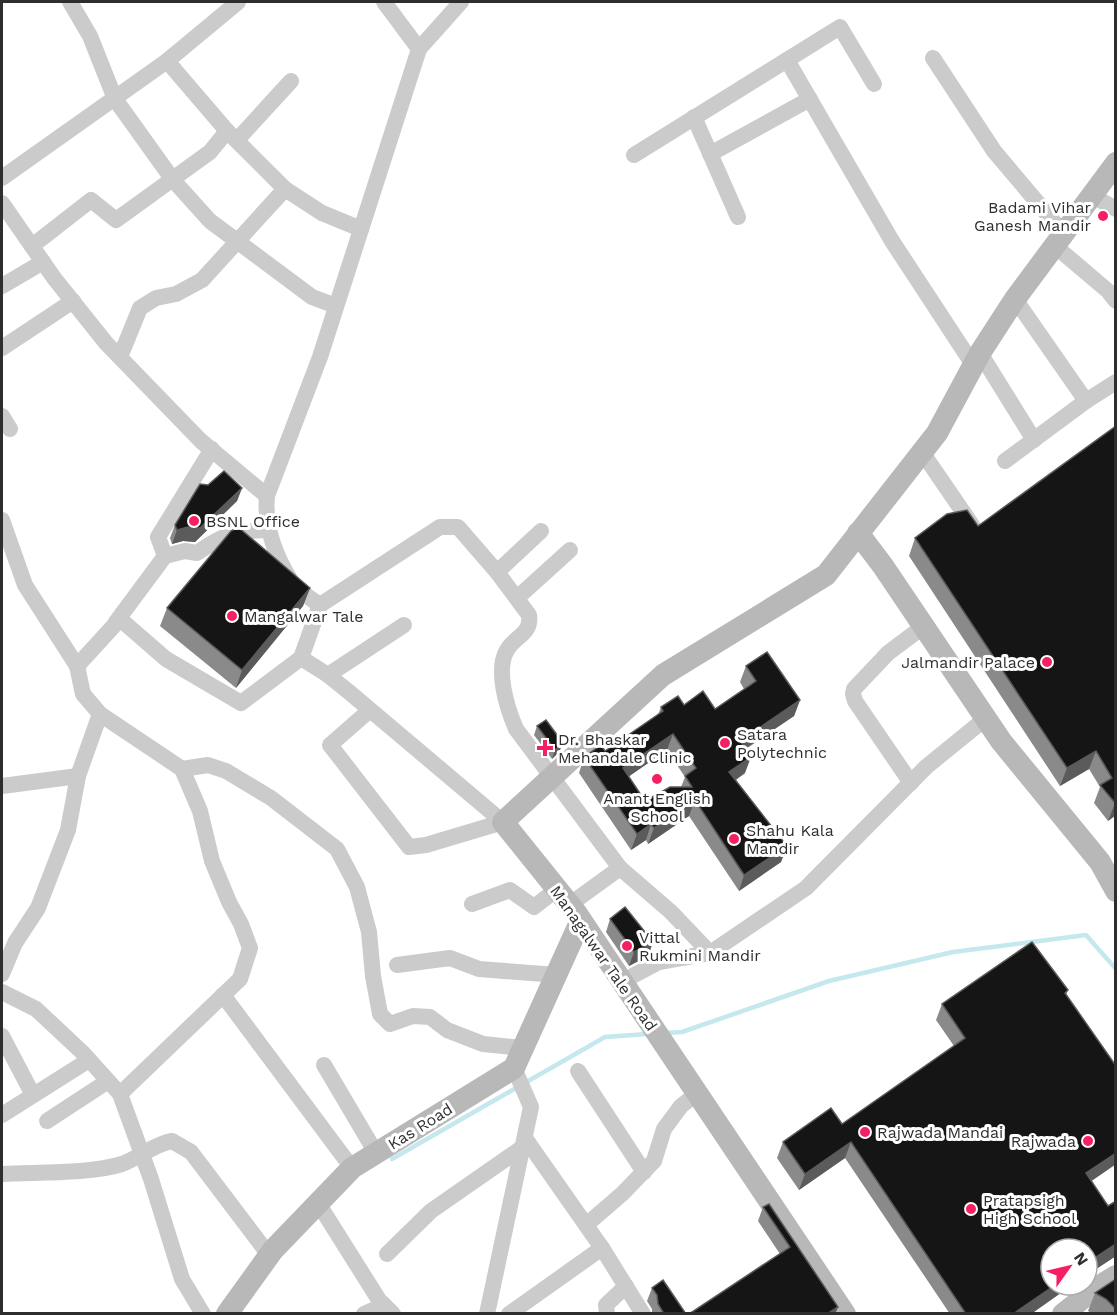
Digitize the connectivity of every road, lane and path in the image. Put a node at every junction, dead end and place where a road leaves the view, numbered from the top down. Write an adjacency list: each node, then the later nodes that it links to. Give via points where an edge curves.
1 (70, 2): 11 (street, via 90,36)
2 (238, 2): 8 (street)
3 (384, 2): 5 (street)
4 (461, 2): 5 (street)
5 (418, 49): 25 (street)
6 (933, 58): 26 (street)
7 (787, 60): 10 (street, via 840,27); 12 (street); 13 (street)
8 (167, 61): 11 (street); 14 (street)
9 (291, 81): 14 (street)
10 (874, 84)
11 (116, 99): 18 (street); 19 (street)
12 (810, 99): 15 (street); 37 (street, via 892,241 970,360)
13 (694, 117): 15 (street); 16 (street)
14 (232, 136): 19 (street); 20 (street)
15 (710, 154): 24 (street)
16 (634, 155)
17 (1116, 163): 21 (main road)
18 (2, 178)
19 (173, 180): 27 (street, via 210,221); 28 (street, via 116,220 91,200)
20 (285, 189): 25 (street, via 322,213); 27 (street)
21 (1093, 196): 23 (street); 26 (main road)
22 (2, 204): 28 (street)
23 (1116, 209)
24 (738, 217)
25 (361, 229): 34 (street)
26 (1059, 240): 31 (main road); 33 (street)
27 (238, 241): 34 (street, via 312,297); 36 (street, via 202,280 140,308)
28 (32, 246): 29 (street)
29 (43, 262): 30 (street); 32 (street)
30 (2, 286)
31 (1015, 299): 37 (main road); 39 (street)
32 (73, 301): 35 (street); 36 (street)
33 (1116, 301)
34 (336, 306): 44 (street)
35 (2, 348)
36 (120, 357): 41 (street)
37 (976, 360): 40 (street); 42 (main road, via 937,433)
38 (1116, 382): 39 (street)
39 (1086, 401): 40 (street)
40 (1034, 440): 43 (street)
41 (212, 449): 44 (street); 51 (street, via 158,537)
42 (922, 452): 46 (street); 49 (main road)
43 (1005, 461)
44 (267, 496): 47 (street)
45 (2, 520): 52 (street)
46 (972, 525)
47 (268, 530): 51 (street, via 240,530 197,553 185,551); 55 (street, via 292,582)
48 (541, 531): 53 (street)
49 (858, 533): 58 (main road); 67 (main road, via 826,575 663,675)
50 (570, 550): 54 (street)
51 (165, 556): 56 (street)
52 (8, 564): 60 (street)
53 (497, 572): 54 (street); 55 (street, via 458,526 440,527)
54 (517, 598): 67 (street, via 530,621 526,632 508,647 504,656 502,677 508,710 516,729)
55 (320, 605): 59 (street)
56 (117, 622): 59 (street, via 120,619 166,659 241,703); 60 (street)
57 (404, 625): 61 (street)
58 (924, 626): 64 (main road); 68 (street, via 888,652 853,694)
59 (301, 658): 61 (street, Managalwar Tale Road)
60 (77, 666): 63 (street, via 82,694)
61 (328, 675): 62 (street, Managalwar Tale Road)
62 (370, 710): 70 (street, Managalwar Tale Road); 70 (street, via 330,745 409,847)
63 (100, 714): 65 (street); 66 (street)
64 (985, 719): 68 (street); 72 (main road, via 1100,862)
65 (182, 769): 81 (street, via 200,811 212,861 250,948 240,980); 83 (street, via 208,765 226,771 272,798 337,849 357,887 369,932 380,1014 390,1024 413,1016 430,1017 447,1030)
66 (78, 776): 69 (street); 77 (street, via 68,830 38,908 15,943)
67 (551, 777): 70 (main road); 71 (street)
68 (911, 783): 75 (street, via 806,888)
69 (2, 786)
70 (502, 822): 74 (main road, Managalwar Tale Road)
71 (620, 868): 74 (street); 75 (street, via 671,912)
72 (1116, 891)
73 (472, 904): 74 (street, via 510,890 534,907)
74 (569, 905): 78 (main road); 79 (main road, Managalwar Tale Road)
75 (710, 953): 79 (street, via 659,962)
76 (397, 965): 78 (street, via 450,958 479,969)
77 (2, 974)
78 (557, 975): 83 (main road)
79 (623, 981): 88 (main road, Managalwar Tale Road)
80 (2, 992): 84 (street, via 36,1009)
81 (223, 995): 89 (street); 96 (street)
82 (2, 1036): 90 (street)
83 (519, 1058): 93 (street, via 531,1107); 95 (main road, Kas Road)
84 (89, 1060): 87 (street); 90 (street)
85 (324, 1065): 95 (street)
86 (578, 1071): 97 (street)
87 (108, 1081): 89 (street); 92 (street)
88 (698, 1093): 97 (street, via 681,1106 664,1129 654,1161); 114 (main road, Managalwar Tale Road)
89 (120, 1094): 94 (street)
90 (33, 1095): 91 (street)
91 (2, 1115)
92 (47, 1121)
93 (524, 1143): 100 (street); 102 (street, via 431,1211); 110 (street)
94 (142, 1153): 98 (street, via 100,1169); 103 (street, via 172,1141 191,1152); 108 (street, via 182,1279)
95 (376, 1153): 96 (main road, Kas Road)
96 (352, 1168): 99 (main road, Kas Road)
97 (644, 1172): 100 (street)
98 (2, 1174)
99 (318, 1203): 103 (main road, Kas Road); 106 (street)
100 (586, 1225): 101 (street)
101 (602, 1248): 105 (street); 111 (street)
102 (387, 1254)
103 (269, 1255): 107 (main road, Kas Road)
104 (1116, 1276): 115 (main road)
105 (626, 1286): 112 (street, via 606,1305); 113 (street)
106 (388, 1309): 109 (street)
107 (229, 1312)
108 (202, 1314)
109 (364, 1314)
110 (487, 1314)
111 (509, 1314)
112 (607, 1314)
113 (643, 1314)
114 (845, 1314)
115 (1063, 1314)

